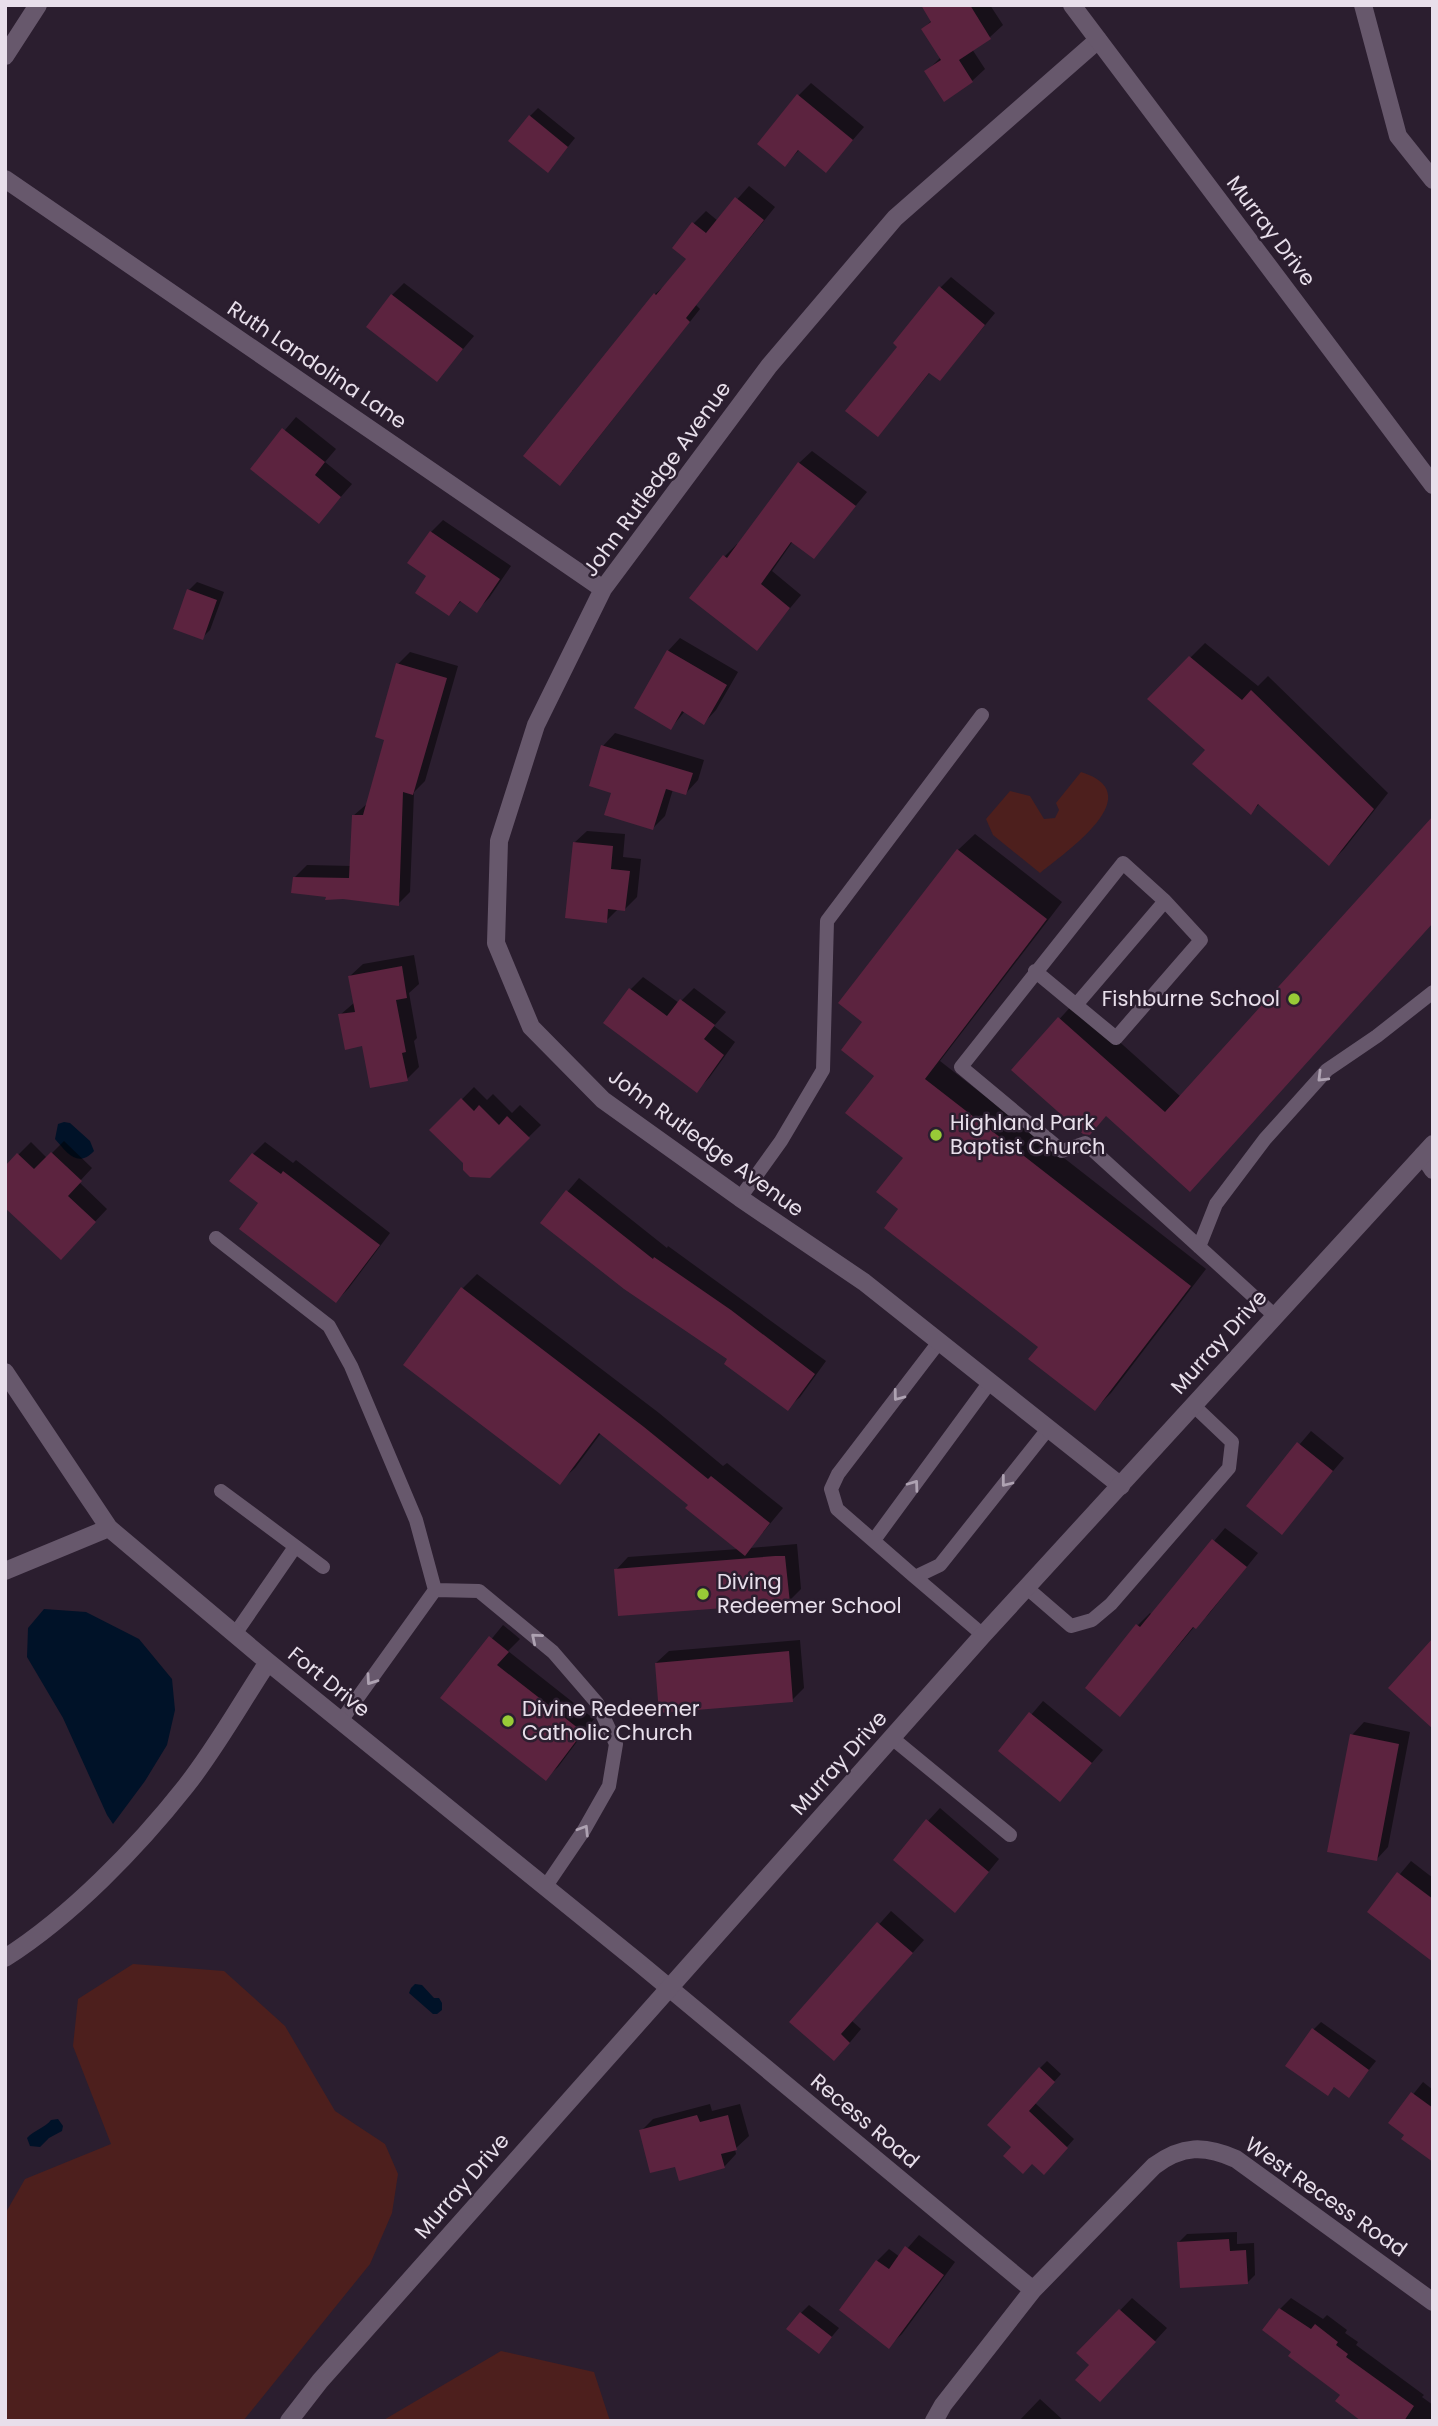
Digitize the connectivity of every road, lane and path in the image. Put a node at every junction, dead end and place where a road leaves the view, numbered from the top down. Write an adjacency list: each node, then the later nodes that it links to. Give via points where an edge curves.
1 (38, 5): 5 (street)
2 (1072, 5): 4 (street, Murray Drive)
3 (1363, 5): 7 (street, via 1398,136)
4 (1098, 40): 8 (street, Murray Drive); 9 (street, John Rutledge Avenue, via 895,218 769,366)
5 (5, 56)
6 (5, 180): 9 (street, Ruth Landolina Lane)
7 (1433, 180)
8 (1433, 485)
9 (603, 589): 16 (street, John Rutledge Avenue, via 536,725 499,841 496,943 531,1027 603,1100)
10 (982, 715): 16 (lane, via 827,921 823,1070)
11 (1165, 901): 12 (lane, via 1123,863); 14 (lane); 14 (lane, via 1201,940 1116,1038)
12 (1035, 971): 14 (lane); 18 (lane, via 961,1067 1062,1151 1084,1143)
13 (1431, 996): 18 (lane, one-way to 18, via 1327,1070 1265,1139 1216,1204)
14 (1076, 1005)
15 (1430, 1157): 19 (street, Murray Drive)
16 (740, 1198): 20 (street, John Rutledge Avenue, via 864,1282)
17 (216, 1238): 34 (lane, via 329,1325 416,1520)
18 (1199, 1247): 19 (lane)
19 (1274, 1315): 23 (street, Murray Drive)
20 (939, 1342): 22 (street, John Rutledge Avenue); 28 (lane, one-way to 28, via 831,1489 837,1509)
21 (5, 1372): 27 (street, Fort Drive)
22 (990, 1382): 24 (street, John Rutledge Avenue); 28 (lane, one-way to 22)
23 (1193, 1405): 25 (street, Murray Drive); 33 (lane, via 1232,1441 1229,1468 1111,1605 1092,1620 1071,1626)
24 (1048, 1429): 25 (street, John Rutledge Avenue); 32 (lane, one-way to 32, via 940,1565)
25 (1121, 1486): 33 (street, Murray Drive)
26 (220, 1491): 29 (lane)
27 (109, 1528): 31 (street); 35 (street, Fort Drive)
28 (874, 1540): 32 (lane)
29 (295, 1548): 30 (lane); 35 (lane)
30 (323, 1567)
31 (5, 1571)
32 (915, 1577): 36 (lane)
33 (1027, 1588): 36 (street, Murray Drive)
34 (435, 1590): 38 (lane, one-way to 38); 41 (lane, one-way to 34, via 610,1786 616,1744 597,1703 553,1652 479,1591)
35 (235, 1634): 37 (street, Fort Drive)
36 (983, 1635): 39 (street, Murray Drive)
37 (268, 1662): 38 (street, Fort Drive); 42 (street, via 186,1786 122,1859 37,1938)
38 (341, 1721): 41 (street, Fort Drive)
39 (892, 1738): 40 (lane); 43 (street, Murray Drive)
40 (1010, 1835)
41 (546, 1886): 43 (street, Fort Drive)
42 (5, 1958)
43 (668, 1987): 44 (street, Recess Road); 46 (street, Murray Drive)
44 (1032, 2290): 45 (street, West Recess Road, via 1154,2166 1178,2152 1206,2149 1236,2159); 47 (street, West Recess Road)
45 (1433, 2302)
46 (289, 2421)
47 (934, 2421)

